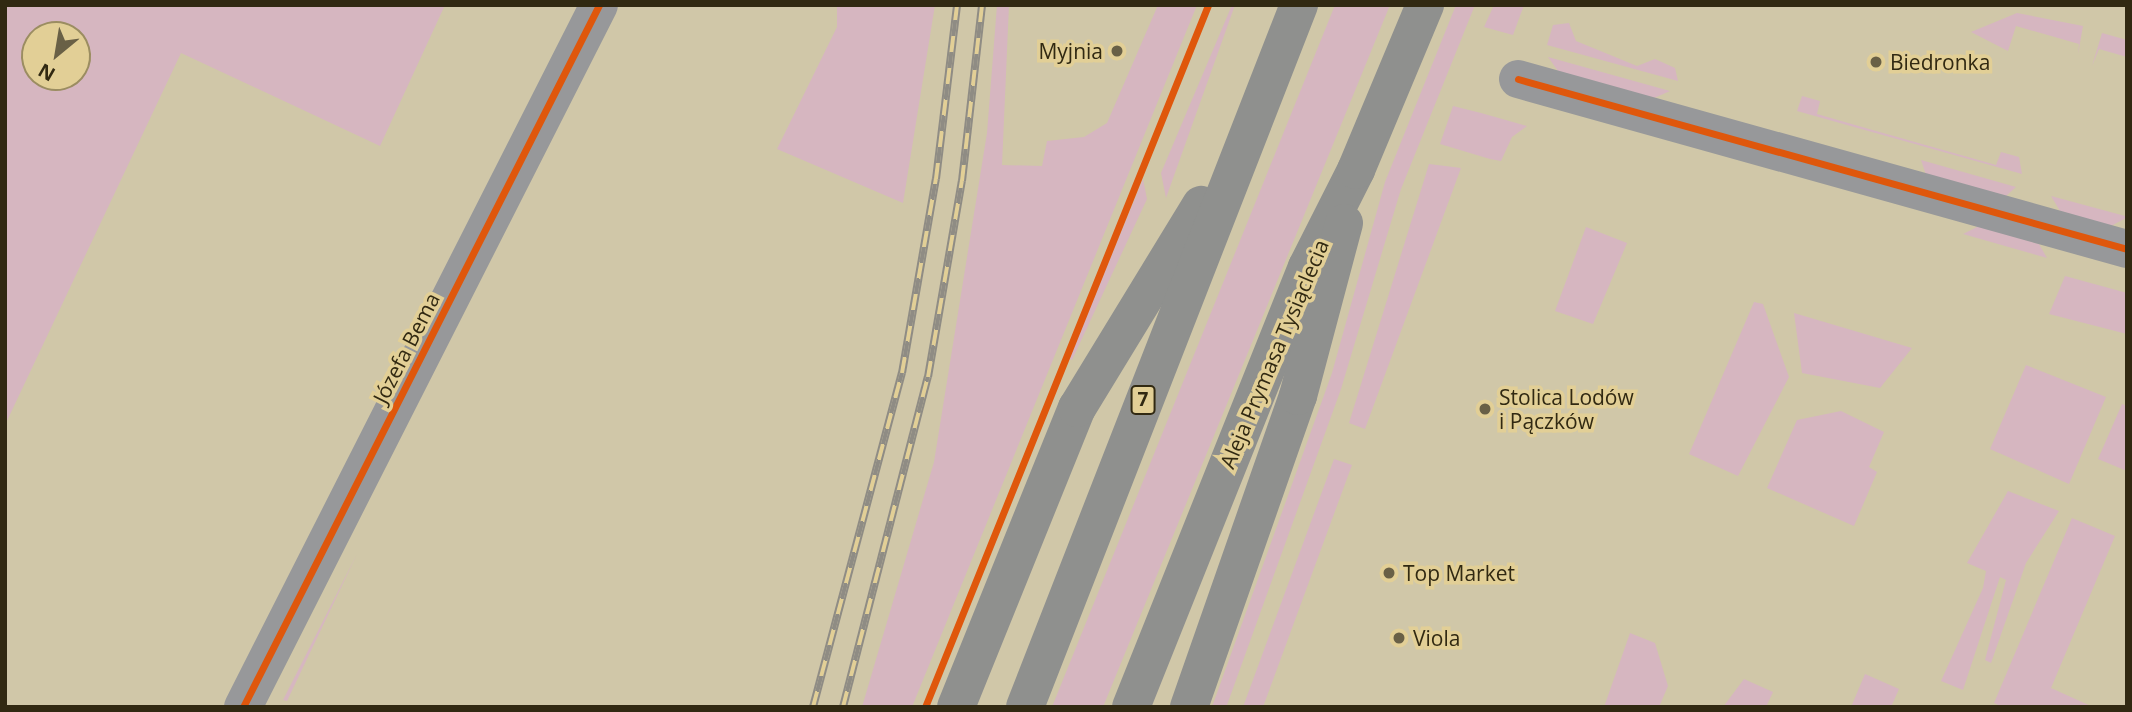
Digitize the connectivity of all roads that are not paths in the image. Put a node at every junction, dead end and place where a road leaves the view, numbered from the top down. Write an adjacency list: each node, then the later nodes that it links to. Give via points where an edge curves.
1 (599, 5): 8 (street, Józefa Bema)
2 (1298, 5): 5 (main road, 7)
3 (1425, 5): 6 (main road, Aleja Prymasa Tysiąclecia)
4 (1518, 79): 7 (street)
5 (1239, 148): 9 (main road, via 1077,408); 10 (main road, 7)
6 (1356, 170): 11 (main road, Aleja Prymasa Tysiąclecia, via 1307,267); 12 (main road, via 1298,396)
7 (2127, 249)
8 (243, 707)
9 (956, 707)
10 (1025, 707)
11 (1131, 707)
12 (1189, 707)

